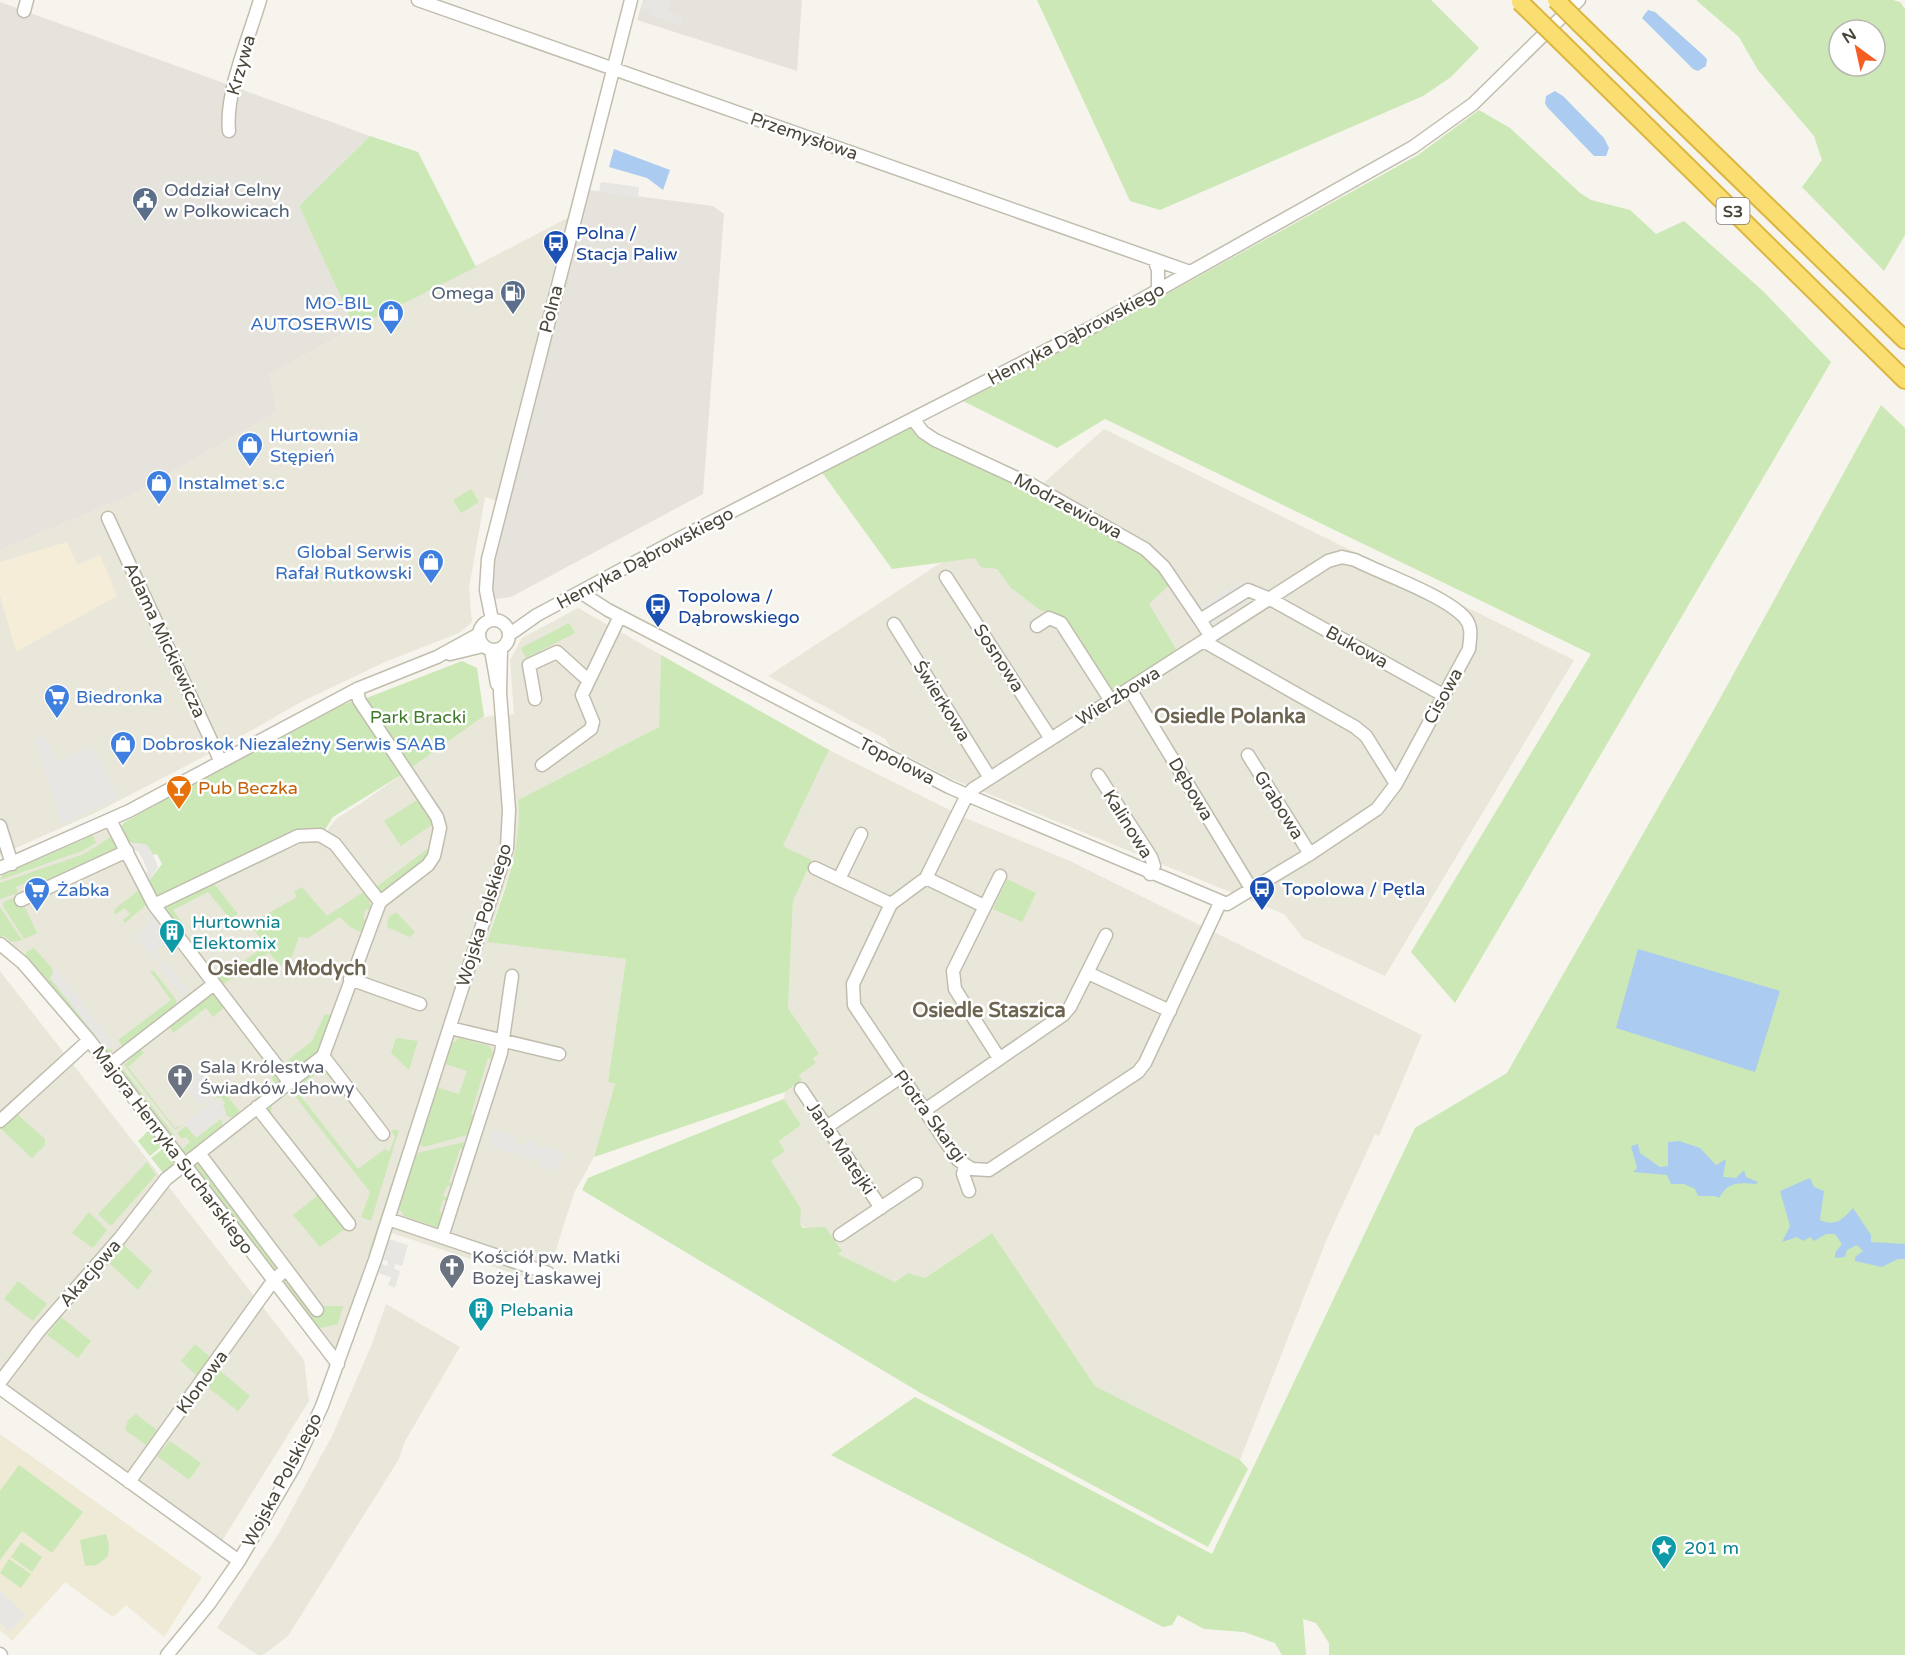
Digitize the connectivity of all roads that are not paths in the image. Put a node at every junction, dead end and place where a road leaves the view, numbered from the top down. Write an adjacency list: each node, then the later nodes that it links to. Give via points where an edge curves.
1 (260, 0): 8 (street, Krzywa, via 232,94 227,117)
2 (417, 0): 7 (street, Przemysłowa)
3 (631, 0): 7 (street, Polna)
4 (1556, 0): 12 (highway, S3, bridge)
5 (1579, 0): 10 (street, Henryka Dąbrowskiego, via 1447,125)
6 (1519, 1): 13 (highway, S3, bridge)
7 (613, 69): 9 (street, Przemysłowa); 20 (street, Polna, via 488,559 486,590)
8 (229, 131)
9 (1154, 259): 10 (street, Przemysłowa); 11 (street)
10 (1190, 272): 11 (street, Henryka Dąbrowskiego)
11 (1158, 290): 14 (street, Henryka Dąbrowskiego)
12 (1905, 340)
13 (1905, 380)
14 (913, 419): 17 (street, Henryka Dąbrowskiego); 21 (street, Modrzewiowa, via 922,432 935,440 1032,485 1145,549 1164,567)
15 (108, 518): 35 (street, Adama Mickiewicza)
16 (946, 578): 33 (street, Sosnowa)
17 (580, 592): 19 (street, Topolowa); 24 (street, Henryka Dąbrowskiego)
18 (1270, 599): 21 (street, Bukowa, via 1248,590); 25 (street, Wierzbowa); 30 (street, Bukowa); 30 (street, Cisowa, via 1328,561 1342,557 1450,605 1467,619 1471,631 1469,649)
19 (620, 616): 27 (street); 40 (street, Topolowa)
20 (492, 620): 24 (street); 26 (street, via 483,625)
21 (1200, 620): 25 (street, Modrzewiowa)
22 (894, 624): 38 (street, Świerkowa)
23 (1037, 626): 32 (street, via 1049,618 1061,623)
24 (508, 629): 26 (street, via 508,643)
25 (1208, 639): 29 (street, Wierzbowa); 39 (street, via 1355,727 1366,736)
26 (489, 645): 28 (street, via 437,657); 67 (street, Wojska Polskiego, via 500,693 510,810 507,848)
27 (588, 680): 31 (street, via 557,651 529,665); 36 (street, via 582,695 593,722 591,729)
28 (357, 689): 35 (street); 54 (street, via 359,700 437,817 440,828 438,844 428,865)
29 (1130, 689): 32 (street, Wierzbowa); 52 (street, Dębowa)
30 (1443, 695): 39 (street, Cisowa)
31 (535, 699)
32 (1111, 701): 33 (street, Wierzbowa)
33 (1051, 739): 38 (street, Wierzbowa)
34 (1248, 755): 45 (street, Grabowa)
35 (221, 762): 41 (street)
36 (542, 765)
37 (1098, 775): 48 (street, Kalinowa, via 1151,857 1154,866)
38 (990, 777): 40 (street, Wierzbowa)
39 (1396, 784): 45 (street, Cisowa, via 1377,809)
40 (967, 795): 48 (street, Topolowa); 50 (street, Piotra Skargi)
41 (110, 820): 44 (street); 46 (street)
42 (0, 826): 46 (street)
43 (861, 834): 51 (street)
44 (127, 851): 53 (street); 57 (street)
45 (1310, 854): 52 (street, Cisowa)
46 (4, 867)
47 (814, 868): 51 (street)
48 (1150, 874): 56 (street, Topolowa)
49 (1000, 876): 58 (street)
50 (926, 878): 55 (street, Piotra Skargi); 58 (street)
51 (839, 879): 55 (street)
52 (1252, 891): 56 (street, Cisowa)
53 (21, 900)
54 (380, 902): 57 (street, via 335,844 320,835 298,837); 63 (street)
55 (891, 904): 74 (street, Piotra Skargi, via 853,984 854,1005)
56 (1223, 904): 66 (street, Piotra Skargi)
57 (154, 905): 64 (street)
58 (984, 906): 72 (street, via 953,970 955,989)
59 (1106, 935): 61 (street)
60 (1, 947): 68 (street, Majora Henryka Sucharskiego, via 23,963)
61 (1088, 973): 66 (street); 72 (street, via 1063,1015)
62 (512, 976): 69 (street)
63 (350, 979): 65 (street); 71 (street)
64 (214, 984): 73 (street); 75 (street)
65 (420, 1004)
66 (1170, 1011): 84 (street, Piotra Skargi, via 1138,1072 993,1169)
67 (450, 1028): 69 (street); 88 (street, Wojska Polskiego)
68 (89, 1040): 73 (street, Majora Henryka Sucharskiego); 79 (street)
69 (502, 1042): 70 (street); 91 (street)
70 (559, 1054)
71 (323, 1056): 75 (street, Akacjowa); 81 (street)
72 (999, 1058): 78 (street)
73 (108, 1066): 83 (street, Majora Henryka Sucharskiego)
74 (901, 1077): 78 (street, Piotra Skargi); 80 (street)
75 (290, 1083): 77 (street, Akacjowa)
76 (801, 1089): 80 (street, Jana Matejki)
77 (257, 1107): 82 (street, Akacjowa); 89 (street)
78 (925, 1110): 84 (street, Piotra Skargi)
79 (0, 1121)
80 (828, 1126): 87 (street, Jana Matejki)
81 (383, 1134)
82 (199, 1153): 83 (street, Akacjowa); 92 (street)
83 (183, 1165): 94 (street, Majora Henryka Sucharskiego); 97 (street, Akacjowa, via 166,1179)
84 (965, 1166): 86 (street, via 963,1174)
85 (916, 1184): 87 (street)
86 (969, 1191)
87 (881, 1208): 90 (street)
88 (388, 1219): 91 (street); 96 (street, Wojska Polskiego)
89 (349, 1224)
90 (840, 1235)
91 (442, 1237): 93 (street)
92 (285, 1270): 94 (street, Klonowa); 95 (street)
93 (548, 1273)
94 (273, 1281): 96 (street, Majora Henryka Sucharskiego); 99 (street, Klonowa)
95 (316, 1310)
96 (338, 1364): 100 (street, Wojska Polskiego, via 295,1465)
97 (0, 1382)
98 (0, 1388): 99 (street)
99 (129, 1482): 100 (street)
100 (238, 1562): 101 (street, Wojska Polskiego)
101 (167, 1655)

